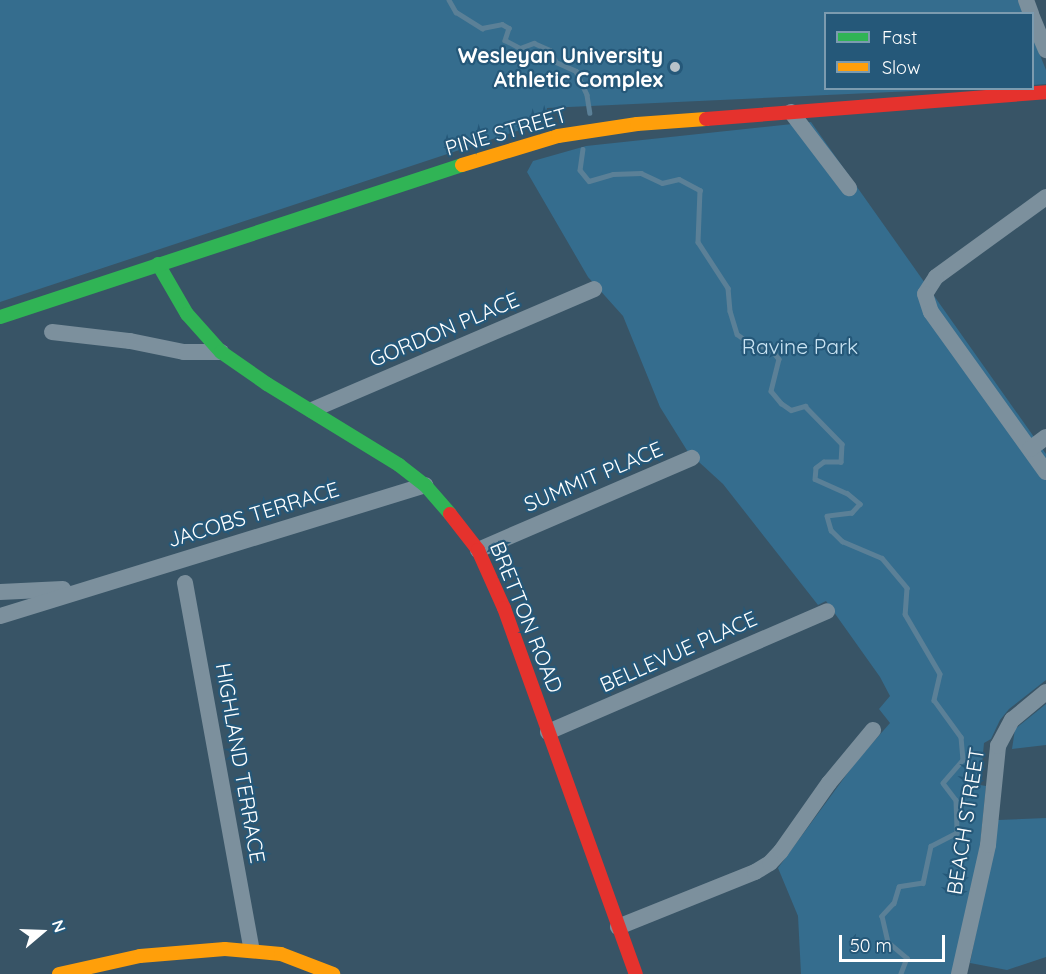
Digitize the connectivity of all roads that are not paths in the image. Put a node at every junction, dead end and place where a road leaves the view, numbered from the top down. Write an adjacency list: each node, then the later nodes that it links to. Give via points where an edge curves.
1 (1034, 20): 2 (street)
2 (1046, 50)
3 (1046, 92): 4 (street, PINE STREET)
4 (791, 112): 5 (street); 7 (street, PINE STREET, via 558,136)
5 (849, 188)
6 (1046, 197): 14 (street, via 936,277 925,294 931,312)
7 (158, 264): 9 (street, PINE STREET); 11 (street, BRETTON ROAD, via 187,314)
8 (594, 289): 12 (street, GORDON PLACE)
9 (0, 317)
10 (52, 332): 11 (street, via 184,352)
11 (221, 352): 12 (street, BRETTON ROAD)
12 (312, 410): 17 (street, BRETTON ROAD)
13 (1046, 437): 14 (street)
14 (1030, 449): 16 (street)
15 (693, 458): 18 (street, SUMMIT PLACE)
16 (1046, 472)
17 (425, 484): 18 (street, BRETTON ROAD); 20 (street, JACOBS TERRACE)
18 (478, 550): 26 (street, BRETTON ROAD, via 504,608)
19 (185, 583): 28 (street, HIGHLAND TERRACE)
20 (94, 585): 21 (street, JACOBS TERRACE); 23 (street, JACOBS TERRACE)
21 (0, 592)
22 (827, 611): 26 (street, BELLEVUE PLACE)
23 (0, 616)
24 (1046, 692): 32 (street, BEACH STREET, via 1012,720 998,746 988,845)
25 (873, 730): 27 (street, via 770,863)
26 (548, 732): 27 (street, BRETTON ROAD)
27 (618, 927): 31 (street, BRETTON ROAD)
28 (252, 950): 29 (street, via 169,952); 30 (street, via 290,957)
29 (59, 974)
30 (333, 974)
31 (636, 974)
32 (959, 974)

